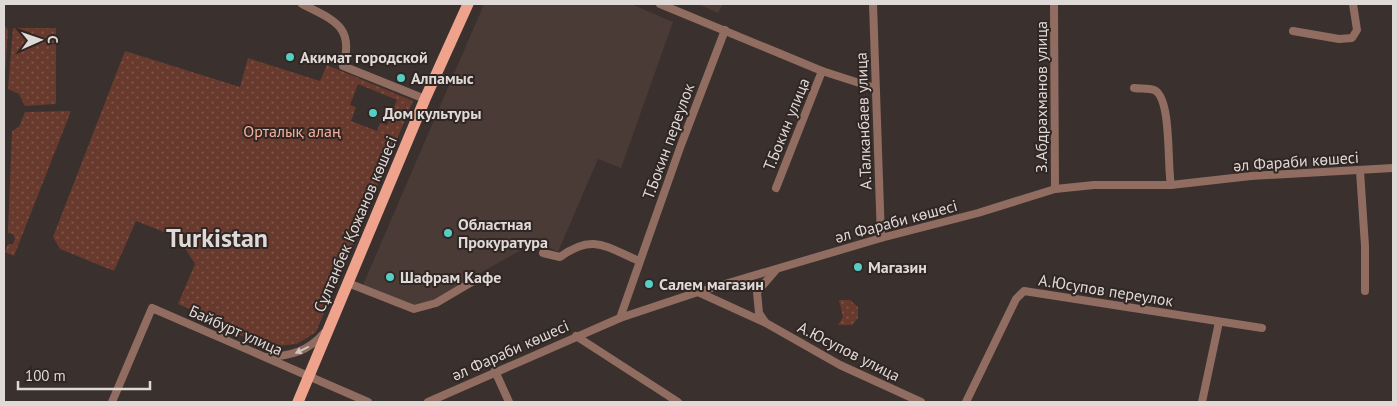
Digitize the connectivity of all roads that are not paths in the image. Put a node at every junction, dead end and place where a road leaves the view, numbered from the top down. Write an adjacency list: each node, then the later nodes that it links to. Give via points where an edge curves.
1 (302, 4): 12 (street, via 327,17 344,31 348,48 343,66)
2 (468, 4): 12 (main road, Сұлтанбек Қожанов көшесі)
3 (660, 4): 7 (street, Т.Бокин улица)
4 (873, 4): 10 (street, А.Талканбаев улица)
5 (1054, 4): 17 (street, З.Абдрахманов улица)
6 (1353, 4): 8 (street, via 1357,30 1352,38 1339,39)
7 (724, 30): 9 (street, Т.Бокин улица); 20 (street, Т.Бокин переулок)
8 (1293, 31)
9 (822, 71): 10 (street, Т.Бокин улица); 16 (street, Т.Бокин улица)
10 (875, 88): 18 (street, А.Талканбаев улица)
11 (1134, 88): 15 (street, via 1154,90 1161,96)
12 (425, 99): 23 (main road, Сұлтанбек Қожанов көшесі)
13 (1393, 168): 14 (street, әл Фараби көшесі)
14 (1360, 171): 15 (street, әл Фараби көшесі, via 1251,176); 24 (street)
15 (1171, 185): 17 (street, әл Фараби көшесі, via 1094,185)
16 (776, 188)
17 (1055, 189): 18 (street, әл Фараби көшесі)
18 (881, 238): 21 (street, әл Фараби көшесі)
19 (543, 253): 20 (street, via 560,257 576,246 597,243)
20 (639, 261): 26 (street, Т.Бокин переулок)
21 (777, 268): 25 (street, әл Фараби көшесі); 28 (street, via 757,292 759,313)
22 (474, 280): 23 (street, via 436,302 414,309)
23 (348, 283): 29 (main road, Сұлтанбек Қожанов көшесі)
24 (1365, 291)
25 (698, 292): 26 (street, әл Фараби көшесі); 28 (street, А.Юсупов улица)
26 (620, 318): 31 (street, әл Фараби көшесі)
27 (1219, 322): 30 (street, А.Юсупов переулок); 42 (street, А.Юсупов переулок, via 1024,291 1016,298); 43 (street)
28 (766, 324): 41 (street, А.Юсупов улица, via 840,365)
29 (331, 326): 32 (street, one-way to 32, via 303,350 292,355); 34 (main road, Сұлтанбек Қожанов көшесі)
30 (1262, 328)
31 (576, 336): 33 (street, әл Фараби көшесі); 40 (street)
32 (265, 357): 34 (street, Байбурт улица); 35 (street, Байбурт улица, via 152,308)
33 (495, 371): 38 (street, әл Фараби көшесі); 39 (street)
34 (309, 378): 36 (main road, Сұлтанбек Қожанов көшесі); 37 (street)
35 (112, 402)
36 (298, 402)
37 (368, 402)
38 (428, 402)
39 (509, 402)
40 (678, 402)
41 (921, 402)
42 (966, 402)
43 (1202, 402)

